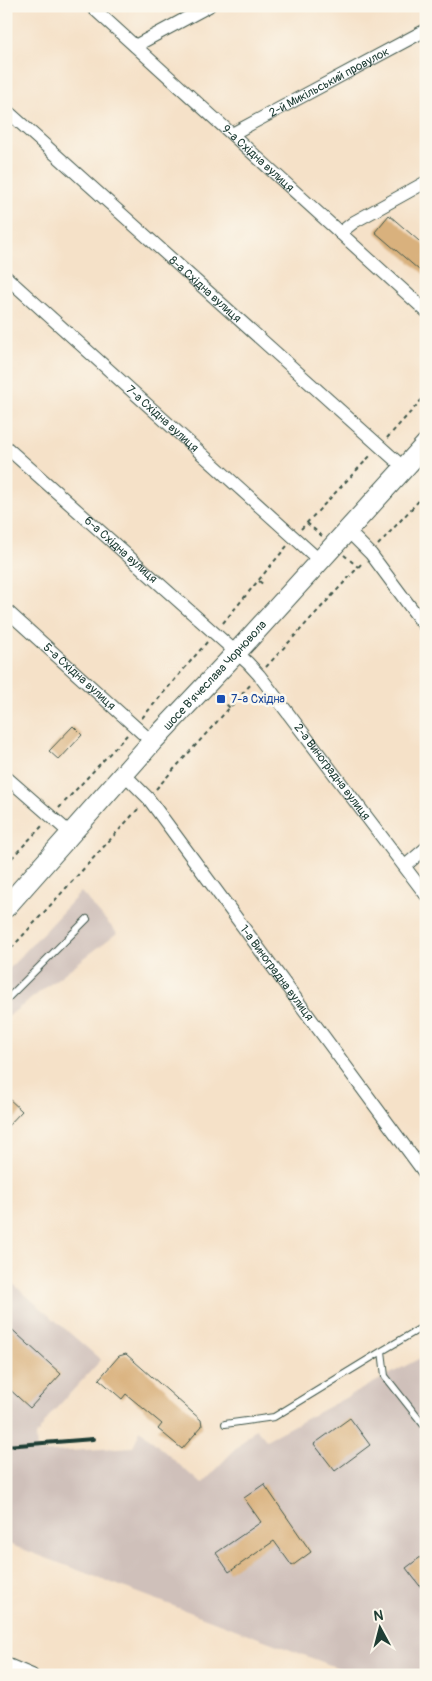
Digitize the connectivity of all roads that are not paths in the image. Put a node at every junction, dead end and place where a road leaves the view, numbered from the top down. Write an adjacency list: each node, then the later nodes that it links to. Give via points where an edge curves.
1 (92, 6): 4 (street, 9-а Східна вулиця)
2 (209, 6): 4 (street)
3 (426, 30): 6 (street, 2-й Микільський провулок)
4 (135, 46): 6 (street, 9-а Східна вулиця)
5 (6, 110): 13 (street, 8-а Східна вулиця)
6 (232, 134): 8 (street, 9-а Східна вулиця)
7 (426, 182): 8 (street)
8 (340, 233): 10 (street, 9-а Східна вулиця)
9 (6, 278): 15 (street, 7-а Східна вулиця)
10 (426, 311)
11 (426, 444): 13 (main road, шосе В'ячеслава Чорновола)
12 (6, 447): 18 (street, 6-а Східна вулиця)
13 (404, 468): 14 (main road, шосе В'ячеслава Чорновола)
14 (347, 530): 15 (main road, шосе В'ячеслава Чорновола); 17 (street, via 370,554)
15 (319, 560): 18 (main road, шосе В'ячеслава Чорновола)
16 (6, 610): 19 (street, 5-а Східна вулиця)
17 (426, 628)
18 (236, 653): 19 (main road, шосе В'ячеслава Чорновола); 24 (street, 2-а Виноградна вулиця, via 259,675)
19 (152, 742): 20 (main road, шосе В'ячеслава Чорновола)
20 (124, 774): 22 (main road, шосе В'ячеслава Чорновола); 29 (street, 1-а Виноградна вулиця, via 148,798)
21 (6, 777): 22 (street)
22 (71, 834): 26 (main road, шосе В'ячеслава Чорновола)
23 (426, 848): 24 (street)
24 (405, 866): 25 (street, 2-а Виноградна вулиця)
25 (426, 895)
26 (6, 907)
27 (87, 920): 28 (lane)
28 (6, 1000)
29 (426, 1176)
30 (426, 1325): 31 (lane)
31 (382, 1351): 32 (lane, via 274,1417); 33 (lane, via 385,1376)
32 (225, 1424)
33 (426, 1428)
34 (6, 1664): 35 (street)
35 (32, 1675)

